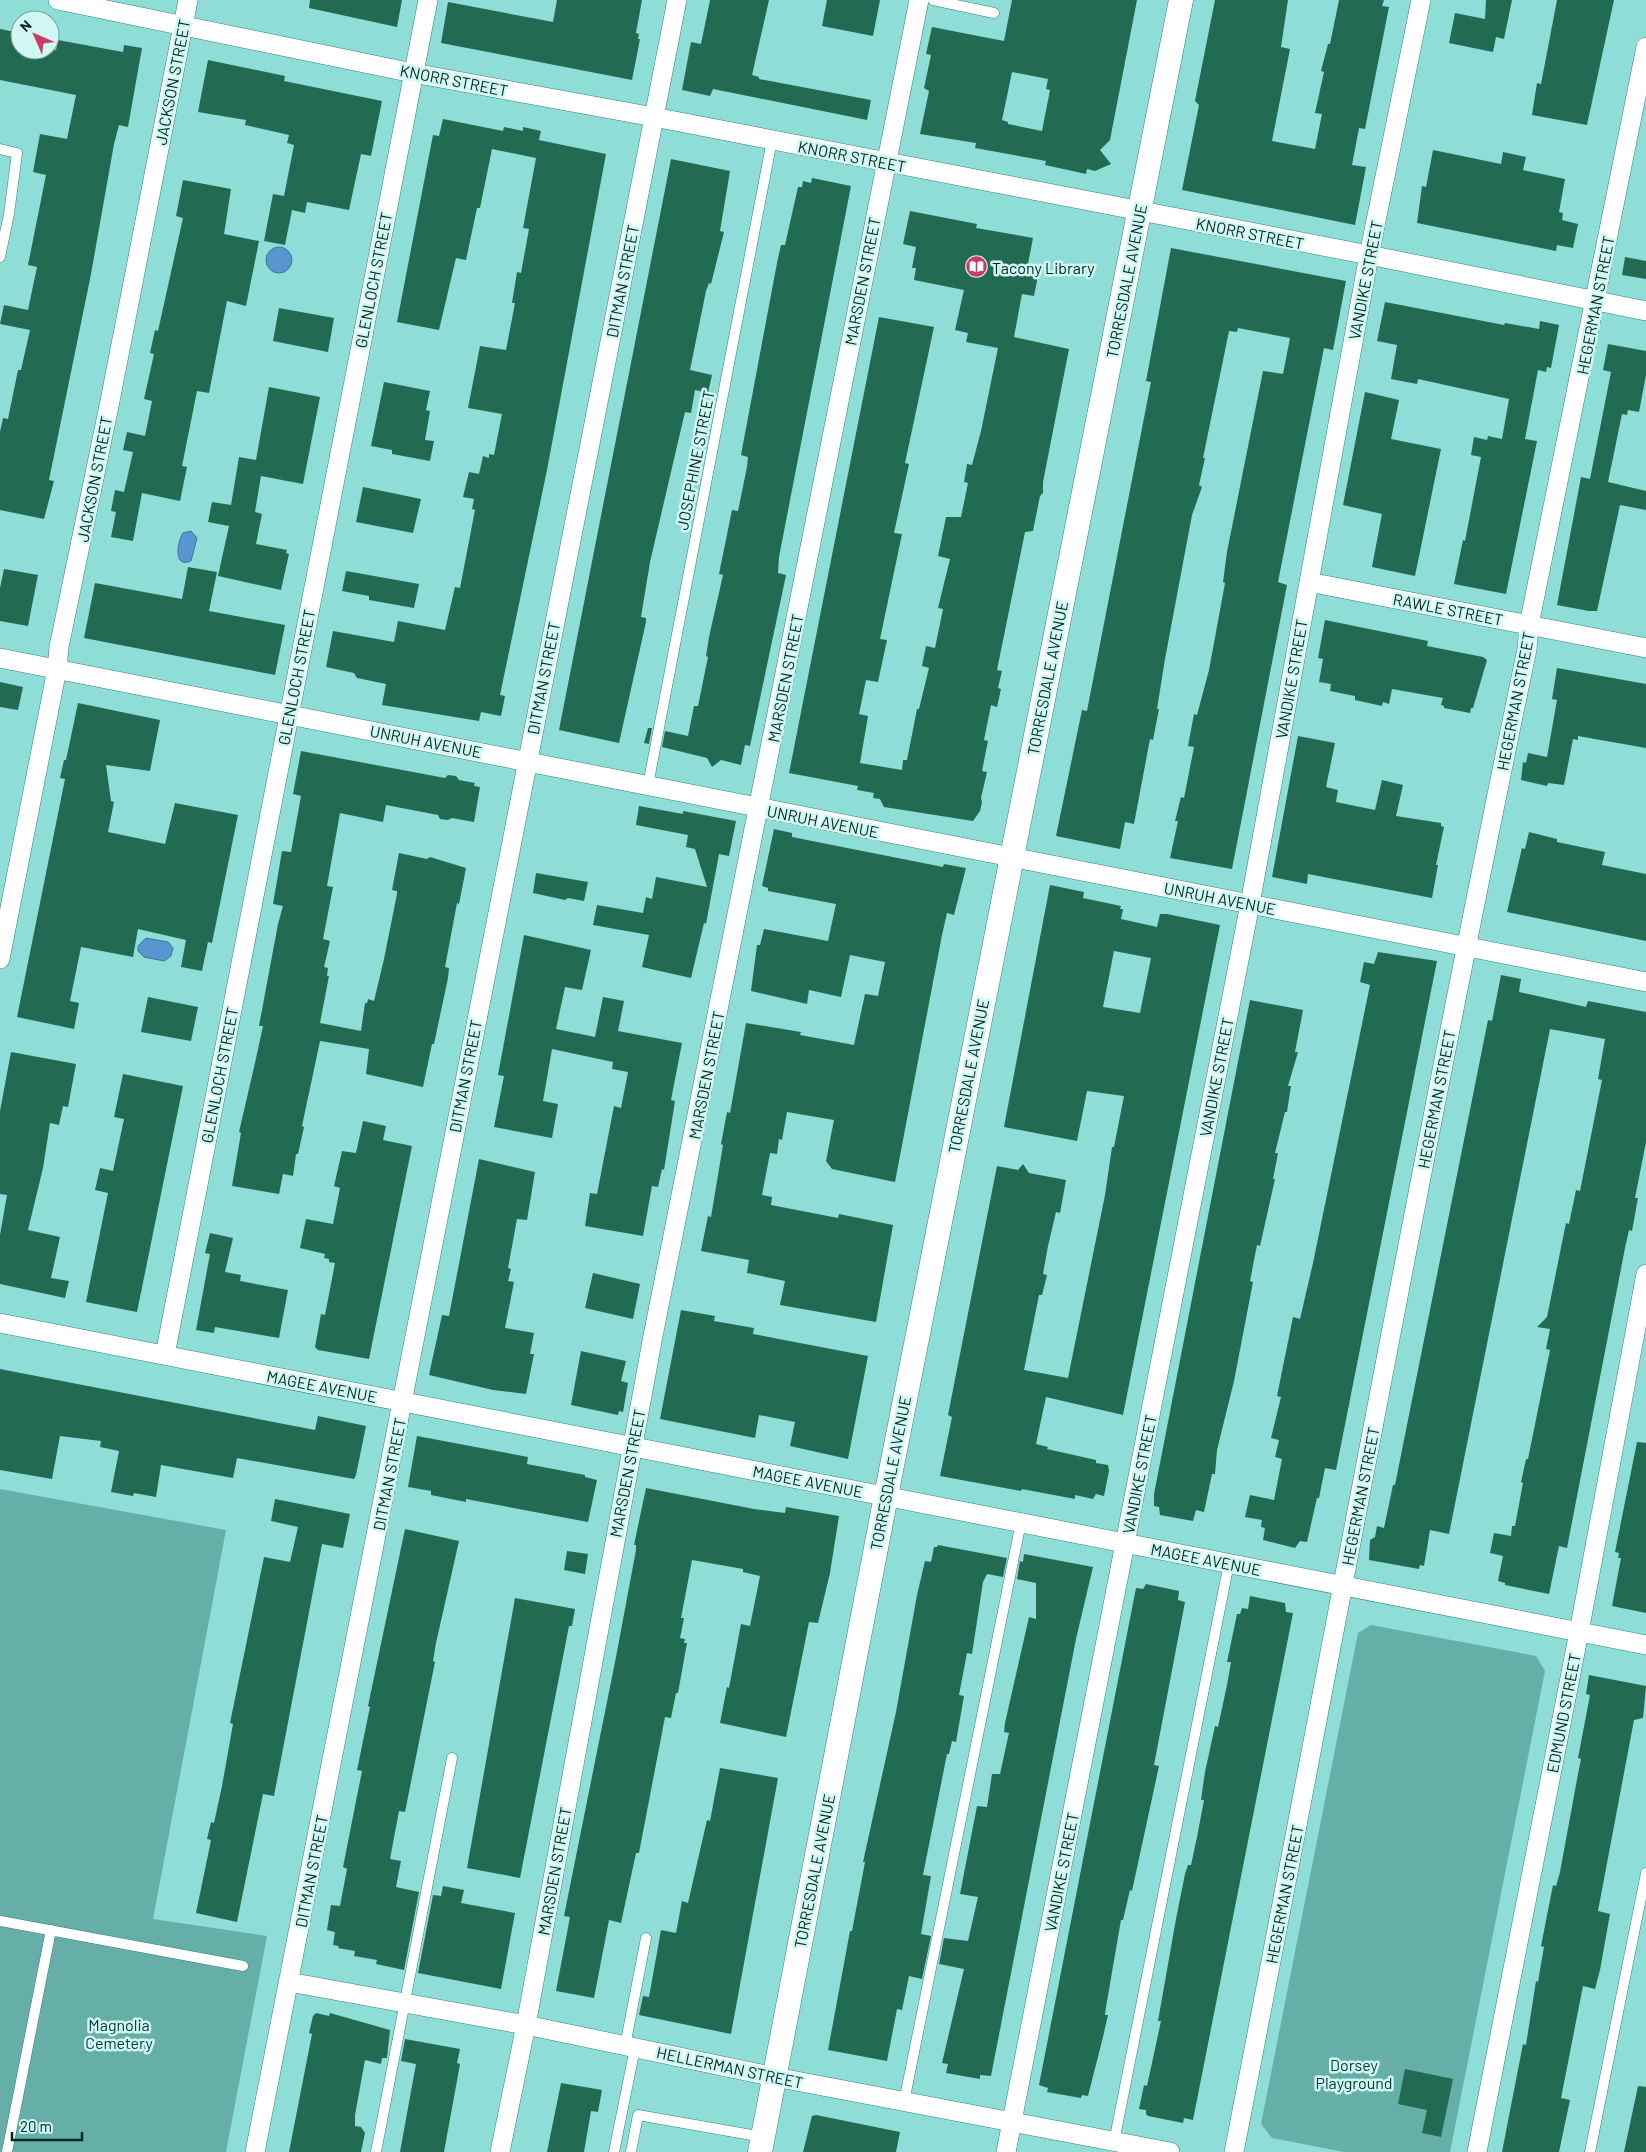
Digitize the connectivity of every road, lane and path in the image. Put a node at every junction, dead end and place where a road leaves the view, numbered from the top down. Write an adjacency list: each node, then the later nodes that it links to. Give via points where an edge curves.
1 (58, 0): 10 (street, KNORR STREET)
2 (188, 0): 10 (street, JACKSON STREET)
3 (428, 0): 12 (street, GLENLOCH STREET)
4 (677, 0): 13 (street, DITMAN STREET)
5 (919, 0): 16 (street, MARSDEN STREET)
6 (934, 0): 9 (lane)
7 (1181, 0): 17 (street, TORRESDALE AVENUE)
8 (1421, 0): 18 (street, VANDIKE STREET)
9 (994, 13)
10 (184, 24): 12 (street, KNORR STREET); 26 (street, JACKSON STREET)
11 (1646, 47): 20 (street, HEGERMAN STREET)
12 (413, 73): 13 (street, KNORR STREET); 27 (street, GLENLOCH STREET)
13 (654, 117): 14 (street, KNORR STREET); 28 (street, DITMAN STREET)
14 (772, 140): 16 (street, KNORR STREET); 29 (lane, JOSEPHINE STREET)
15 (0, 149): 19 (lane, via 18,153)
16 (885, 163): 17 (street, KNORR STREET); 30 (street, MARSDEN STREET)
17 (1140, 212): 18 (street, KNORR STREET); 31 (street, TORRESDALE AVENUE)
18 (1369, 255): 20 (street, KNORR STREET); 22 (street, VANDIKE STREET)
19 (0, 257)
20 (1596, 301): 21 (street, KNORR STREET); 23 (street, HEGERMAN STREET)
21 (1646, 311)
22 (1309, 582): 23 (street, RAWLE STREET); 32 (street, VANDIKE STREET)
23 (1529, 625): 24 (street, RAWLE STREET); 33 (street, HEGERMAN STREET, via 1527,648)
24 (1646, 648)
25 (0, 658): 26 (street, UNRUH AVENUE)
26 (57, 669): 27 (street, UNRUH AVENUE); 34 (street, JACKSON STREET)
27 (289, 713): 28 (street, UNRUH AVENUE); 38 (street, GLENLOCH STREET)
28 (526, 761): 29 (street, UNRUH AVENUE); 39 (street, DITMAN STREET)
29 (648, 785): 30 (street, UNRUH AVENUE)
30 (757, 808): 31 (street, UNRUH AVENUE); 40 (street, MARSDEN STREET)
31 (1012, 857): 32 (street, UNRUH AVENUE); 41 (street, TORRESDALE AVENUE)
32 (1250, 904): 33 (street, UNRUH AVENUE); 43 (street, VANDIKE STREET)
33 (1465, 946): 35 (street, UNRUH AVENUE); 45 (street, HEGERMAN STREET)
34 (0, 959)
35 (1646, 982)
36 (1646, 1274): 46 (street, EDMUND STREET)
37 (0, 1323): 38 (street, MAGEE AVENUE)
38 (165, 1355): 39 (street, MAGEE AVENUE)
39 (403, 1402): 40 (street, MAGEE AVENUE); 54 (street, DITMAN STREET)
40 (632, 1446): 41 (street, MAGEE AVENUE); 56 (street, MARSDEN STREET)
41 (886, 1496): 42 (street, MAGEE AVENUE); 58 (street, TORRESDALE AVENUE)
42 (1021, 1522): 43 (street, MAGEE AVENUE); 59 (lane)
43 (1126, 1543): 44 (street, MAGEE AVENUE); 60 (street, VANDIKE STREET)
44 (1229, 1563): 45 (street, MAGEE AVENUE); 61 (lane)
45 (1343, 1585): 46 (street, MAGEE AVENUE); 71 (street, HEGERMAN STREET)
46 (1579, 1632): 47 (street, MAGEE AVENUE); 72 (street, EDMUND STREET)
47 (1646, 1645)
48 (452, 1758): 55 (lane)
49 (1646, 1873): 73 (lane)
50 (0, 1920): 51 (lane)
51 (51, 1930): 53 (lane); 63 (lane)
52 (646, 1938): 57 (lane)
53 (243, 1966)
54 (289, 1982): 55 (street, HELLERMAN STREET); 64 (street, DITMAN STREET)
55 (406, 2003): 56 (street, HELLERMAN STREET); 65 (lane)
56 (526, 2025): 57 (street, HELLERMAN STREET); 66 (street, MARSDEN STREET)
57 (630, 2047): 58 (street, HELLERMAN STREET); 67 (lane)
58 (774, 2077): 59 (street, HELLERMAN STREET); 62 (street, TORRESDALE AVENUE)
59 (904, 2102): 60 (street, HELLERMAN STREET)
60 (1012, 2123): 61 (street, HELLERMAN STREET); 69 (street, VANDIKE STREET)
61 (1114, 2142): 70 (street, HELLERMAN STREET)
62 (761, 2145): 68 (lane, via 638,2115)
63 (8, 2152)
64 (255, 2152)
65 (376, 2152)
66 (500, 2152)
67 (614, 2152)
68 (631, 2152)
69 (1006, 2152)
70 (1170, 2152)
71 (1234, 2152)
72 (1477, 2152)
73 (1590, 2152)

